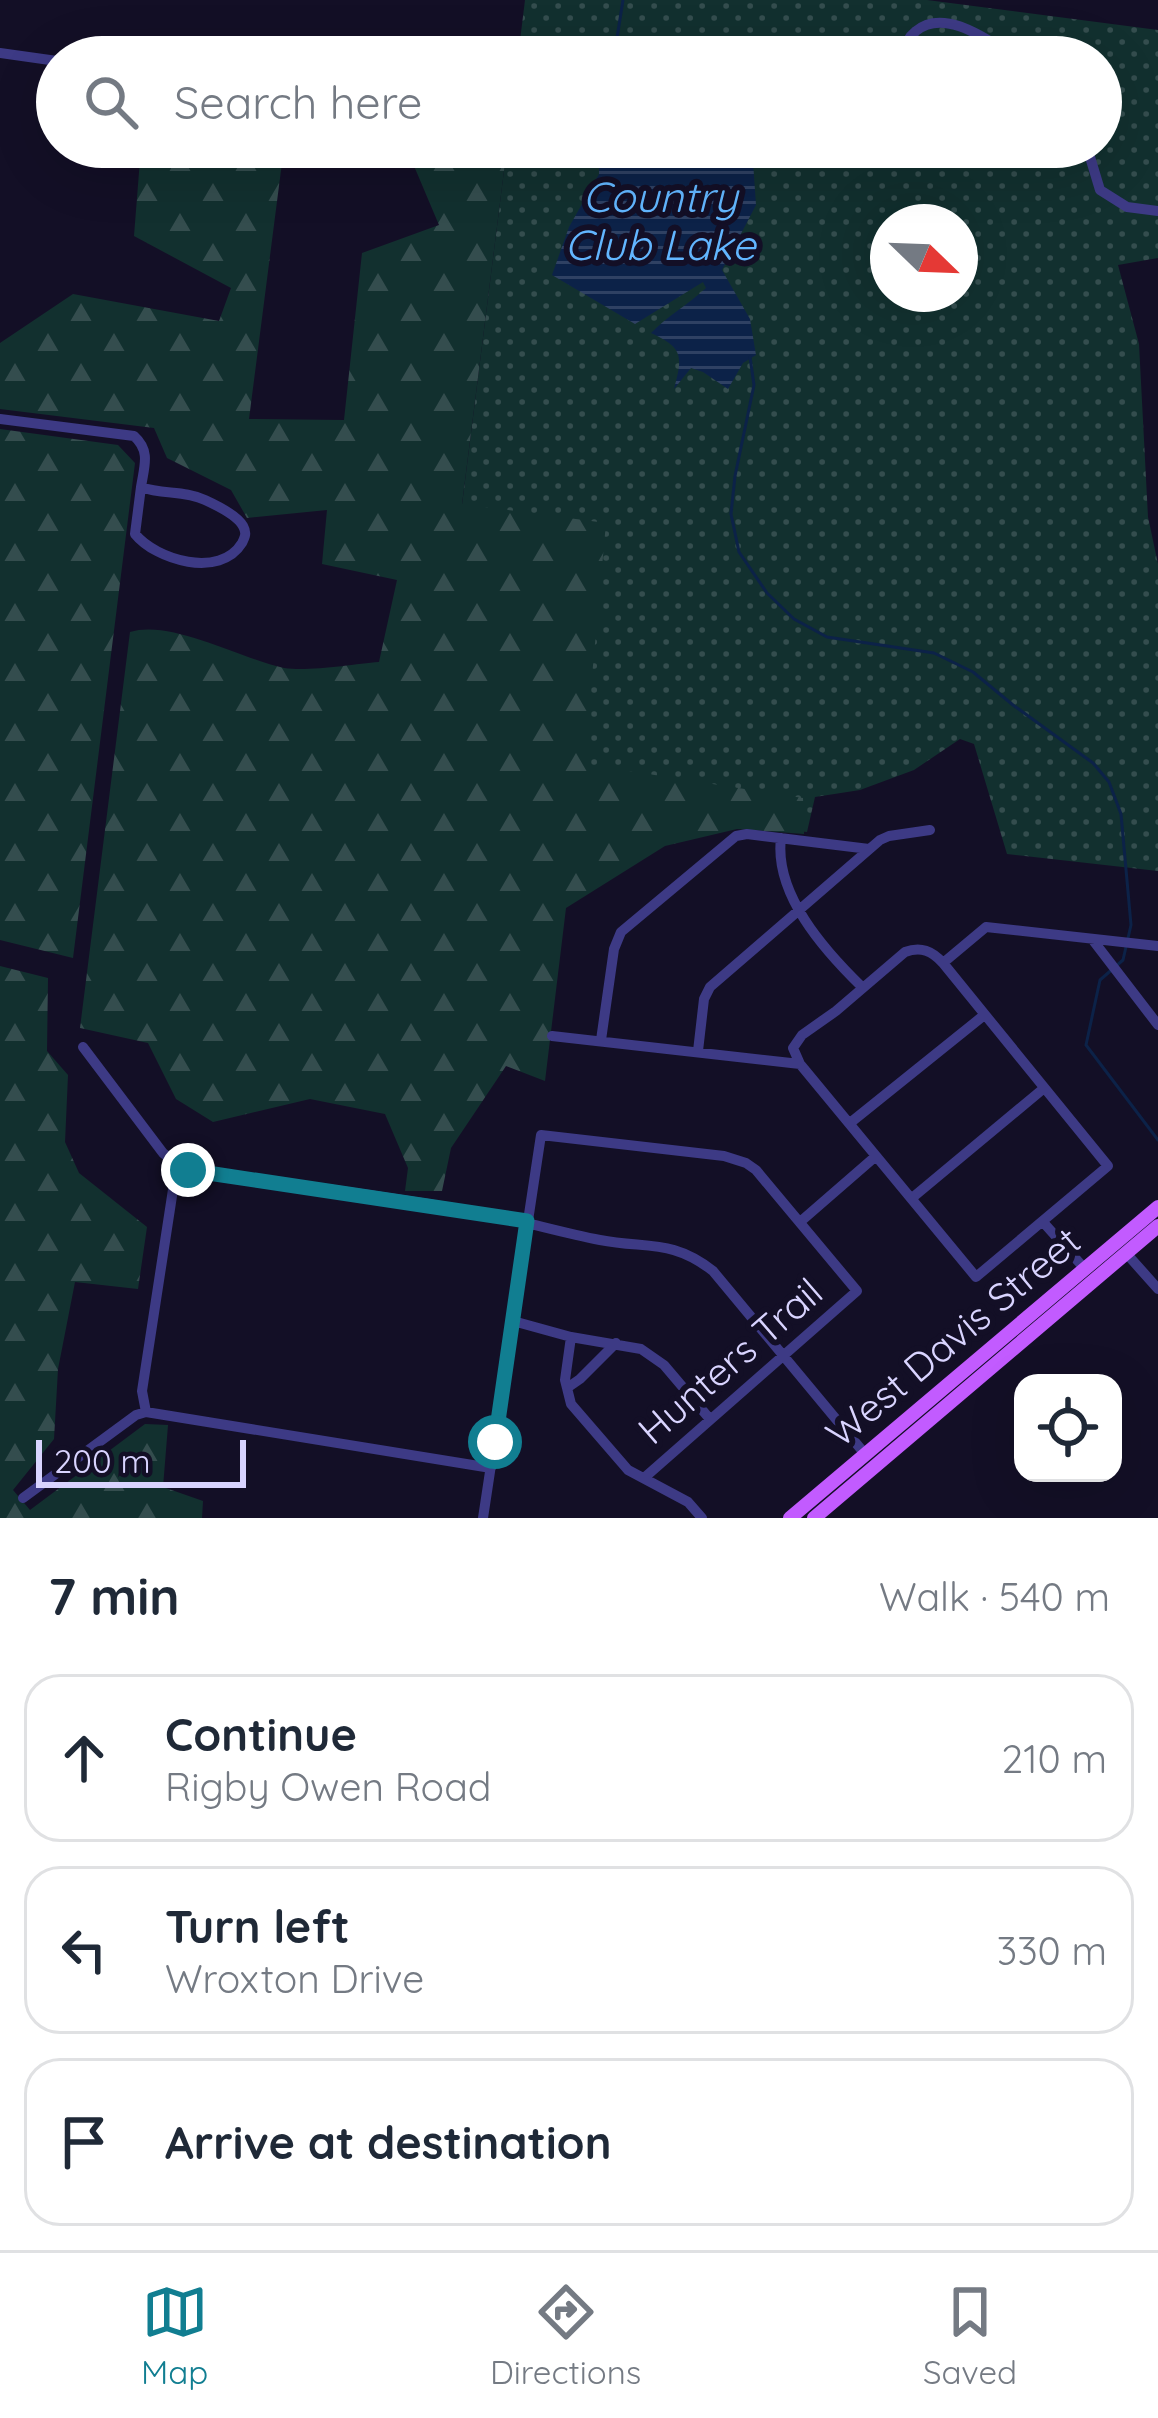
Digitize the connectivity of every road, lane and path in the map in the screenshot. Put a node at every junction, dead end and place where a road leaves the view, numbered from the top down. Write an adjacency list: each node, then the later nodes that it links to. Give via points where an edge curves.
1 (912, 36): 2 (street, via 941,22)
2 (982, 36)
3 (0, 53): 4 (street)
4 (36, 58)
5 (1094, 168): 6 (street, via 1100,190 1126,207)
6 (1158, 211)
7 (0, 419): 8 (street, via 134,436 146,455)
8 (141, 487): 8 (street, via 135,534 145,545 199,563 222,560 244,539 242,524 202,499)
9 (930, 830): 11 (street, via 890,836)
10 (782, 838): 11 (street); 12 (street); 20 (street, via 736,836 621,932)
11 (869, 849): 12 (street)
12 (797, 911): 16 (street); 22 (street, via 710,987)
13 (1092, 938): 14 (street); 15 (street, via 986,927); 18 (street)
14 (1152, 945)
15 (943, 963): 16 (street, via 917,947); 17 (street)
16 (862, 987): 23 (street, via 796,1041)
17 (983, 1016): 24 (street); 25 (street)
18 (1158, 1025)
19 (552, 1036): 20 (street)
20 (601, 1040): 22 (street)
21 (83, 1047): 27 (street, via 164,1153)
22 (698, 1051): 23 (street)
23 (800, 1064): 25 (street)
24 (1043, 1089): 28 (street); 32 (street, via 1108,1166)
25 (850, 1123): 26 (street)
26 (876, 1156): 28 (street); 31 (street)
27 (188, 1170): 30 (street); 45 (street, via 174,1183 142,1391)
28 (911, 1198): 32 (street, via 976,1277)
29 (1158, 1211): 34 (main road, via 1125,1243); 35 (main road, West Davis Street)
30 (527, 1221): 31 (street, via 541,1135 735,1158 756,1170); 37 (street); 42 (street, via 693,1256)
31 (800, 1222): 42 (street, Hunters Trail, via 857,1292)
32 (1043, 1222): 35 (street)
33 (1158, 1226): 34 (main road, West Davis Street)
34 (1126, 1253): 36 (street); 38 (main road, West Davis Street)
35 (1084, 1269): 38 (main road, via 1084,1282); 39 (main road, West Davis Street)
36 (1158, 1289)
37 (513, 1321): 40 (street); 49 (street)
38 (1041, 1325): 44 (main road, West Davis Street)
39 (1012, 1332): 44 (main road, via 965,1379); 47 (main road, West Davis Street)
40 (571, 1337): 41 (street); 43 (street)
41 (616, 1343): 43 (street); 46 (street, via 654,1356)
42 (783, 1356): 46 (street, Hunters Trail); 48 (street)
43 (567, 1388): 50 (street, via 620,1462)
44 (964, 1390): 52 (main road, West Davis Street)
45 (146, 1412): 49 (street); 51 (street)
46 (710, 1418): 50 (street, Hunters Trail)
47 (903, 1423): 48 (main road, West Davis Street); 52 (main road, via 901,1437)
48 (865, 1454): 55 (main road, West Davis Street)
49 (491, 1468): 53 (street)
50 (644, 1478): 54 (street)
51 (23, 1498)
52 (838, 1498): 56 (main road, West Davis Street)
53 (484, 1518)
54 (702, 1518)
55 (790, 1518)
56 (814, 1518)

